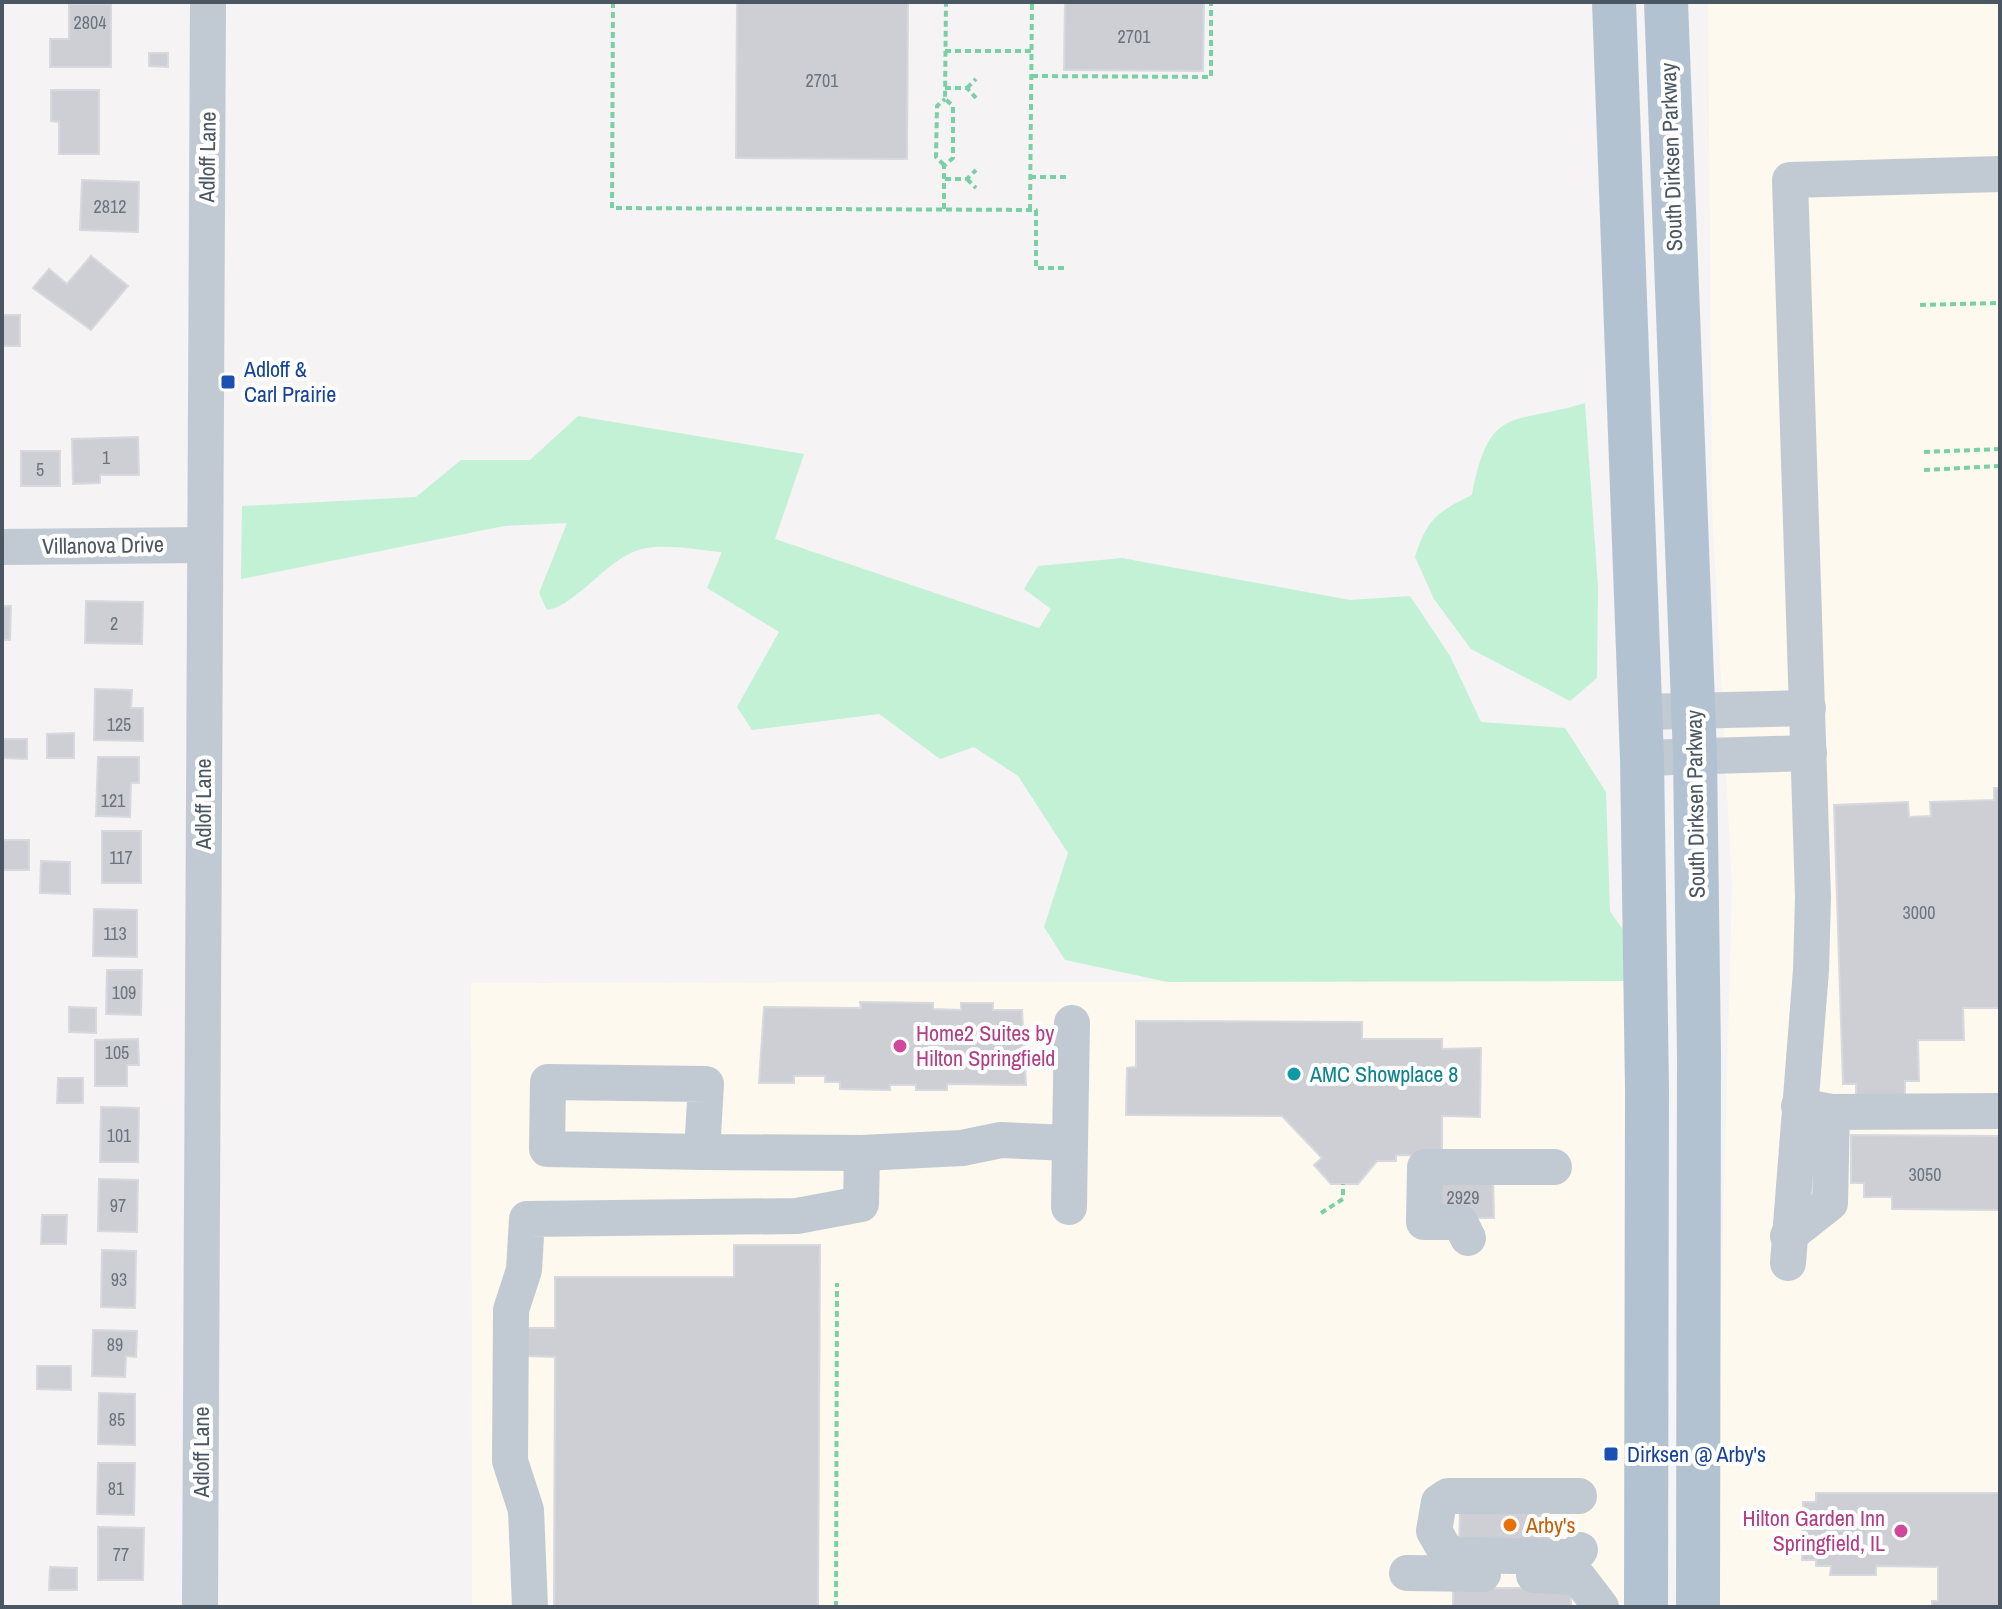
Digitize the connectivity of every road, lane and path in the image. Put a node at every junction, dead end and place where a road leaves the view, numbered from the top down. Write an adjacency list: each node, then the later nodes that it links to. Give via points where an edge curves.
1 (208, 2): 33 (street, Adloff Lane)
2 (613, 2): 24 (path, via 612,208)
3 (946, 2): 8 (path)
4 (1032, 2): 9 (path)
5 (1211, 2): 10 (path, via 1211,77)
6 (1614, 2): 36 (main road)
7 (1666, 2): 37 (main road, South Dirksen Parkway)
8 (945, 51): 9 (path); 12 (path)
9 (1032, 51): 10 (path)
10 (1032, 76): 19 (path)
11 (976, 79): 13 (path)
12 (945, 88): 13 (path); 15 (path)
13 (967, 88): 14 (path)
14 (976, 98)
15 (945, 99): 16 (path, via 937,106 936,157); 16 (path, via 953,106 953,158)
16 (944, 166): 21 (path)
17 (976, 170): 22 (path)
18 (2000, 174): 35 (street, via 1790,180)
19 (1030, 177): 20 (path); 25 (path)
20 (1067, 177)
21 (945, 179): 22 (path); 24 (path)
22 (967, 179): 23 (path)
23 (976, 188)
24 (944, 209): 25 (path)
25 (1030, 210): 26 (path, via 1036,210 1036,268)
26 (1065, 268)
27 (1998, 303): 28 (path)
28 (1920, 305)
29 (2000, 449): 30 (path)
30 (1924, 452)
31 (2000, 466): 32 (path)
32 (1924, 470)
33 (204, 545): 34 (street, Villanova Drive); 57 (street, Adloff Lane)
34 (2, 547)
35 (1808, 708): 37 (street); 38 (street)
36 (1641, 712): 37 (street); 40 (main road)
37 (1693, 712): 39 (main road, South Dirksen Parkway)
38 (1809, 753): 39 (street); 42 (street)
39 (1695, 756): 40 (street); 62 (main road, South Dirksen Parkway)
40 (1642, 758): 61 (main road)
41 (1072, 1023): 44 (street)
42 (1815, 1109): 43 (street); 52 (street)
43 (2000, 1111)
44 (1070, 1143): 46 (street, via 1001,1140 962,1148); 49 (street)
45 (702, 1152): 46 (street)
46 (862, 1153): 58 (street, via 861,1204 797,1216 527,1219 524,1270 511,1310 510,1461 526,1510)
47 (1554, 1167): 51 (street, via 1425,1167 1424,1222 1460,1222)
48 (1343, 1184): 50 (path, via 1343,1199)
49 (1069, 1207)
50 (1321, 1213)
51 (1468, 1238)
52 (1788, 1250)
53 (837, 1283): 59 (path)
54 (1579, 1496): 55 (street, via 1448,1496 1439,1502 1434,1531 1445,1550 1457,1555 1574,1557)
55 (1580, 1550)
56 (1407, 1573): 60 (street, via 1571,1575)
57 (200, 1607)
58 (530, 1607)
59 (836, 1607)
60 (1601, 1607)
61 (1646, 1607)
62 (1698, 1607)

